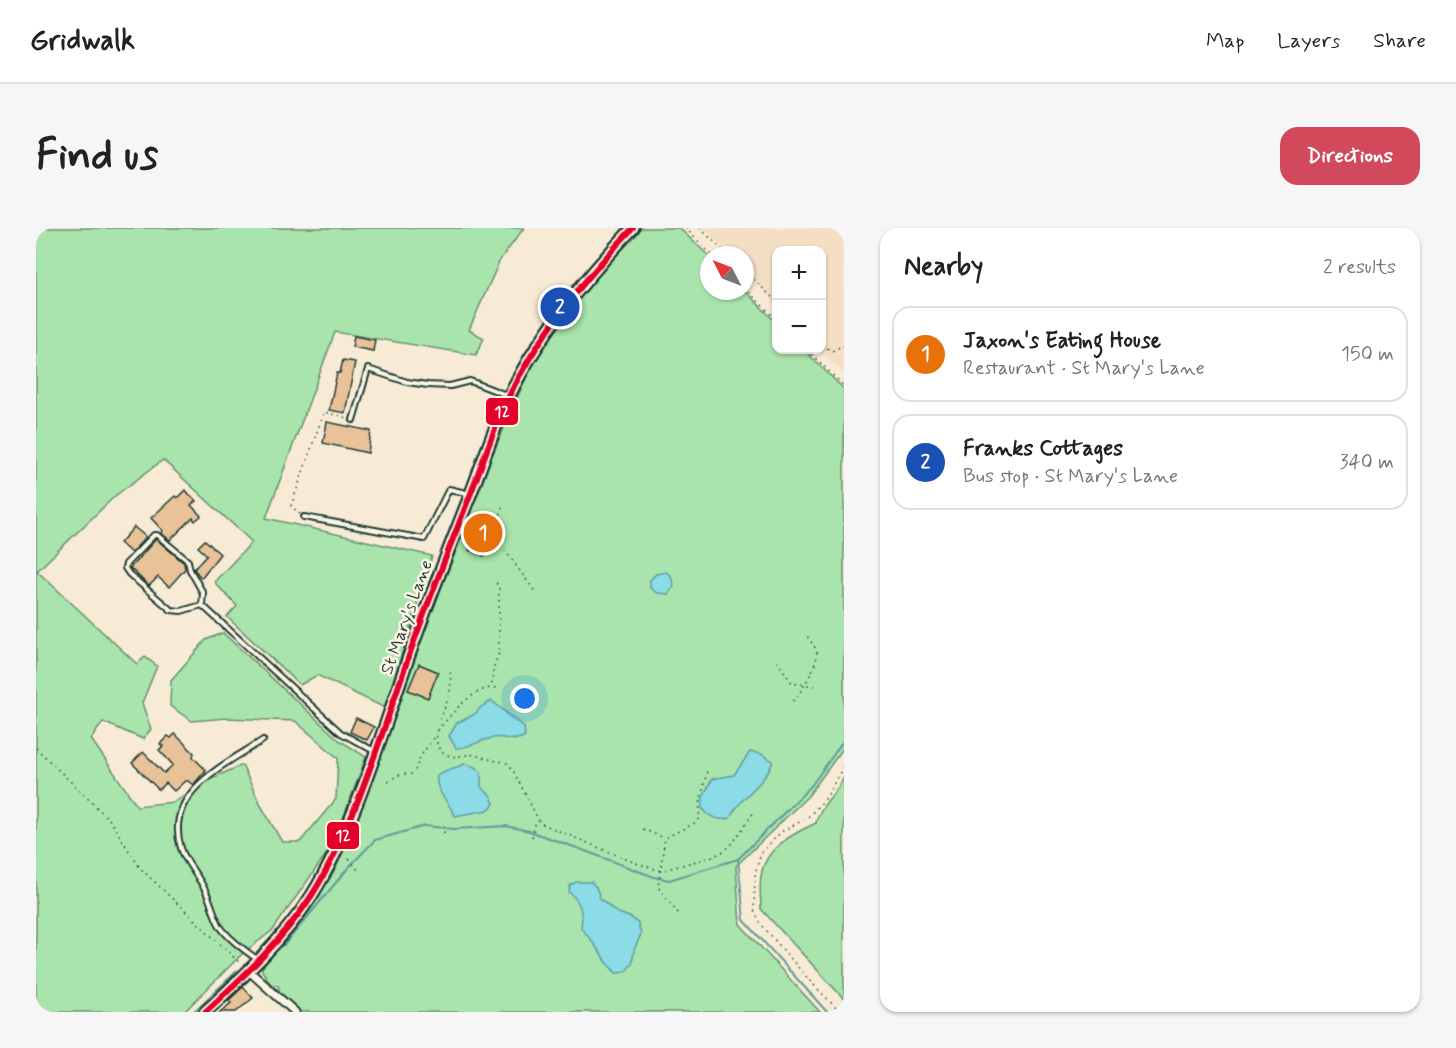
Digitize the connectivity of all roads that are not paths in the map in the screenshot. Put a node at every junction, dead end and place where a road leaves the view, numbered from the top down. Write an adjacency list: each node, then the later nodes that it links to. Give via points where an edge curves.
1 (633, 228): 2 (main road, St Mary's Lane, via 571,297)
2 (510, 396): 3 (lane, via 470,381 450,386 428,385 368,369); 4 (main road, St Mary's Lane)
3 (353, 420)
4 (470, 494): 5 (lane, via 449,489 424,539); 8 (main road, St Mary's Lane, via 429,596)
5 (304, 517)
6 (202, 605): 6 (lane, via 171,610 129,574 126,564 146,541 157,535 188,561 203,593); 8 (lane, via 342,733)
7 (263, 740): 9 (lane, via 194,788 178,817 181,849 204,886 222,929)
8 (375, 751): 9 (main road, St Mary's Lane, via 347,824 318,884 293,922)
9 (258, 961): 10 (main road, St Mary's Lane)
10 (249, 971): 11 (main road, St Mary's Lane); 12 (street)
11 (205, 1012)
12 (295, 1012)

